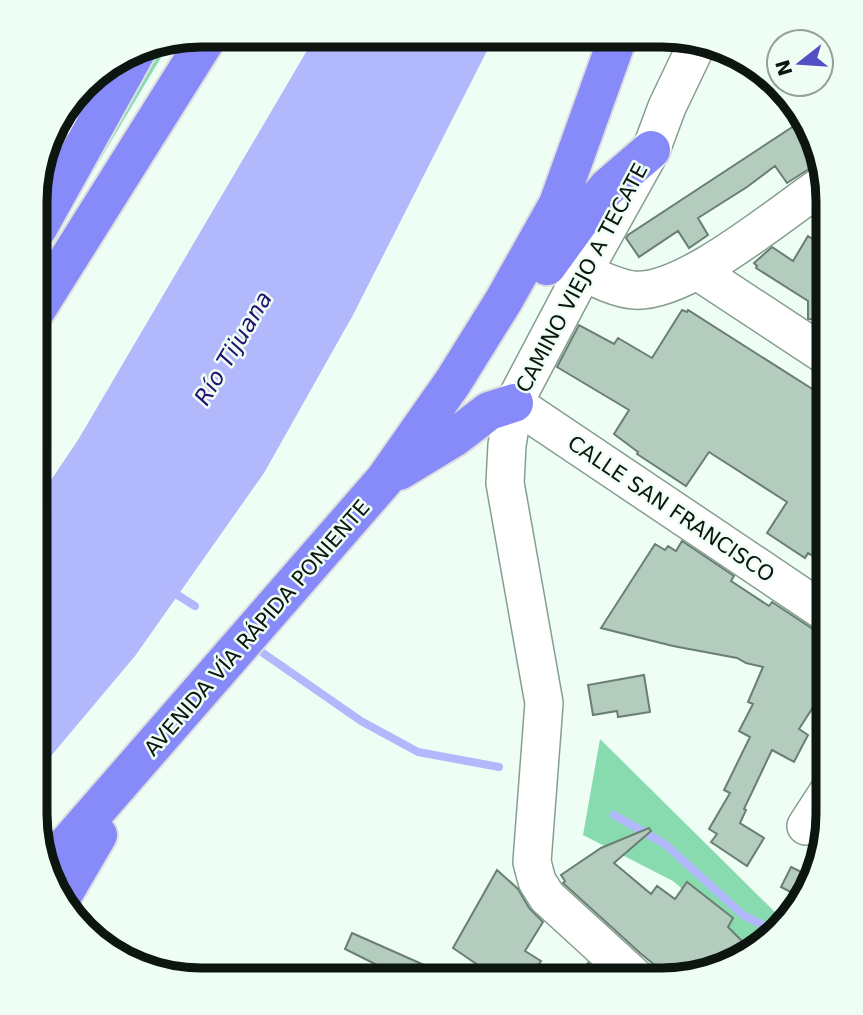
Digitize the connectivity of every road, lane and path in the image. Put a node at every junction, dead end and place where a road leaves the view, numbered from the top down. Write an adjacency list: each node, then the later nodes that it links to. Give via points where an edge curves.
1 (615, 47): 13 (highway, via 558,204)
2 (201, 48): 11 (highway)
3 (694, 51): 6 (street, CAMINO VIEJO A TECATE)
4 (119, 71): 5 (highway)
5 (79, 118): 8 (highway)
6 (651, 150): 9 (street, CAMINO VIEJO A TECATE); 13 (highway, via 607,188 511,315)
7 (816, 197): 10 (street)
8 (47, 204)
9 (583, 272): 10 (street, via 634,290 656,288); 14 (street, CAMINO VIEJO A TECATE)
10 (699, 272): 12 (street)
11 (47, 293)
12 (816, 349)
13 (453, 382): 15 (highway, AVENIDA VÍA RÁPIDA PONIENTE)
14 (514, 403): 15 (highway, via 489,411); 16 (street, CALLE SAN FRANCISCO); 22 (street, CAMINO VIEJO A TECATE, via 505,483 544,703 533,862 547,897)
15 (385, 480): 17 (highway, AVENIDA VÍA RÁPIDA PONIENTE)
16 (815, 606)
17 (142, 761): 20 (highway, AVENIDA VÍA RÁPIDA PONIENTE); 21 (highway)
18 (815, 812): 19 (street)
19 (806, 826)
20 (54, 859)
21 (67, 889)
22 (624, 967)

